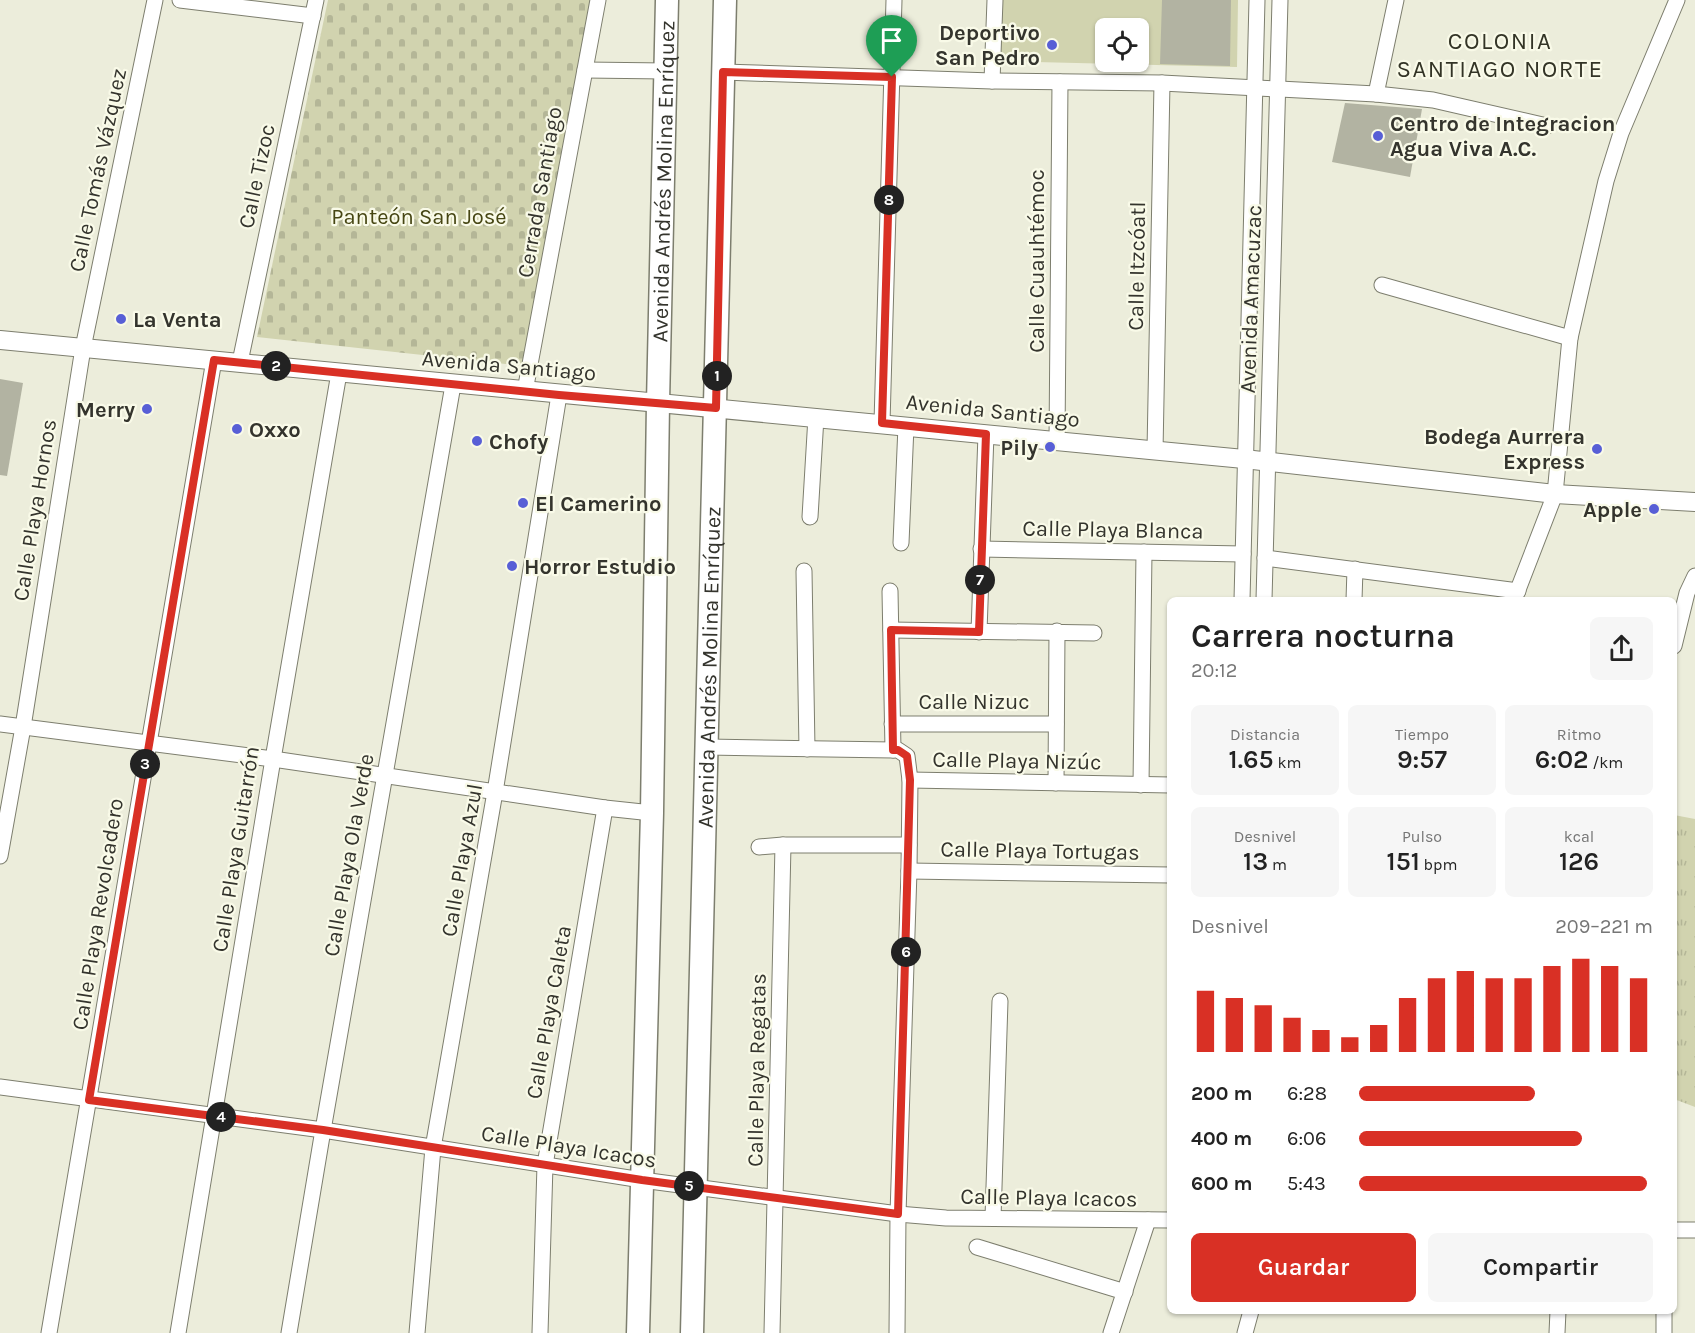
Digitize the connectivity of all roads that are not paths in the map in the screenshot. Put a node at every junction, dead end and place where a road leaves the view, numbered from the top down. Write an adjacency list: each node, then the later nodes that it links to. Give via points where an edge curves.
1 (155, 0): 28 (street, Calle Tomás Vázquez)
2 (180, 0): 13 (street)
3 (316, 0): 13 (street, Calle Tizoc)
4 (598, 0): 14 (street, Cerrada Santiago)
5 (668, 0): 15 (main road, Avenida Andrés Molina Enríquez)
6 (725, 0): 16 (main road, Avenida Andrés Molina Enríquez)
7 (894, 0): 17 (street)
8 (995, 0): 18 (street)
9 (1257, 0): 21 (street, Avenida Amacuzac)
10 (1280, 0): 22 (street, Avenida Amacuzac)
11 (1396, 0): 23 (street)
12 (1677, 0): 26 (street, via 1621,134 1606,181)
13 (313, 16): 30 (street, Calle Tizoc)
14 (585, 70): 15 (street); 33 (street, Cerrada Santiago)
15 (666, 71): 35 (main road, Avenida Andrés Molina Enríquez)
16 (723, 72): 17 (street); 36 (main road, Avenida Andrés Molina Enríquez)
17 (892, 77): 18 (street); 38 (street)
18 (992, 81): 19 (street)
19 (1060, 82): 20 (street); 41 (street, Calle Cuauhtémoc)
20 (1162, 83): 21 (street); 42 (street, Calle Itzcóatl)
21 (1255, 87): 22 (street); 43 (street, Avenida Amacuzac)
22 (1279, 88): 23 (street); 44 (street, Avenida Amacuzac)
23 (1376, 94): 24 (street, via 1433,100)
24 (1546, 126)
25 (1382, 285): 26 (street)
26 (1570, 338): 45 (street)
27 (0, 340): 28 (street, Avenida Santiago)
28 (83, 348): 29 (street, Avenida Santiago); 69 (street, Calle Playa Hornos)
29 (214, 360): 30 (street, Avenida Santiago); 70 (street, Calle Playa Revolcadero)
30 (240, 362): 31 (street, Avenida Santiago)
31 (339, 373): 32 (street, Avenida Santiago); 74 (street, Calle Playa Guitarrón)
32 (453, 384): 33 (street, Avenida Santiago); 75 (street, Calle Playa Ola Verde)
33 (525, 391): 34 (street, Avenida Santiago)
34 (559, 395): 35 (street, Avenida Santiago); 80 (street, Calle Playa Azul)
35 (658, 403): 36 (street, Avenida Santiago); 82 (main road, Avenida Andrés Molina Enríquez)
36 (716, 408): 37 (street, Avenida Santiago); 71 (main road, Avenida Andrés Molina Enríquez)
37 (816, 417): 38 (street, Avenida Santiago); 47 (street)
38 (882, 423): 39 (street, Avenida Santiago)
39 (906, 426): 40 (street, Avenida Santiago); 48 (street)
40 (986, 434): 41 (street, Avenida Santiago); 49 (street)
41 (1057, 441): 42 (street, Avenida Santiago)
42 (1155, 451): 43 (street, Avenida Santiago)
43 (1244, 459): 44 (street, Avenida Santiago); 51 (street, Avenida Amacuzac)
44 (1268, 462): 45 (street, Avenida Santiago); 52 (street, Avenida Amacuzac)
45 (1555, 494): 46 (street, Avenida Santiago); 57 (street)
46 (1695, 502)
47 (810, 517)
48 (901, 543)
49 (981, 549): 50 (street, Calle Playa Blanca); 63 (street)
50 (1144, 552): 51 (street, Calle Playa Blanca); 78 (street)
51 (1244, 554): 58 (street, Avenida Amacuzac)
52 (1265, 558): 53 (street); 59 (street, Avenida Amacuzac)
53 (1355, 569): 57 (street); 60 (street)
54 (804, 571): 72 (street)
55 (1695, 576): 65 (street)
56 (890, 591): 61 (street)
57 (1516, 595)
58 (1242, 597)
59 (1264, 597)
60 (1354, 597)
61 (891, 630): 63 (street); 67 (street)
62 (1057, 631): 63 (street); 64 (street); 68 (street)
63 (979, 632)
64 (1094, 633)
65 (1677, 634)
66 (0, 724): 69 (street)
67 (892, 724): 68 (street, Calle Nizuc); 73 (street)
68 (1056, 724): 77 (street)
69 (23, 727): 70 (street); 86 (street, Calle Playa Hornos)
70 (148, 742): 74 (street); 91 (street, Calle Playa Revolcadero)
71 (707, 747): 72 (street); 97 (main road, Avenida Andrés Molina Enríquez)
72 (807, 749): 73 (street)
73 (893, 750): 76 (street, Calle Playa Nizúc, via 907,756)
74 (273, 759): 75 (street); 92 (street, Calle Playa Guitarrón)
75 (384, 776): 80 (street); 93 (street, Calle Playa Ola Verde)
76 (910, 780): 77 (street, Calle Playa Nizúc); 84 (street)
77 (1056, 783): 78 (street, Calle Playa Nizúc)
78 (1141, 785): 79 (street, Calle Playa Nizúc)
79 (1167, 785)
80 (495, 792): 81 (street); 94 (street, Calle Playa Azul)
81 (605, 808): 82 (street); 95 (street, Calle Playa Caleta)
82 (652, 813): 96 (main road, Avenida Andrés Molina Enríquez)
83 (783, 844): 84 (street); 85 (street); 98 (street, Calle Playa Regatas)
84 (909, 845): 87 (street)
85 (759, 847)
86 (0, 856)
87 (909, 871): 88 (street, Calle Playa Tortugas); 99 (street)
88 (1167, 875)
89 (1000, 1001): 100 (street)
90 (0, 1087): 91 (street, Calle Playa Icacos)
91 (89, 1100): 92 (street, Calle Playa Icacos); 111 (street, Calle Playa Revolcadero)
92 (215, 1116): 93 (street, Calle Playa Icacos); 112 (street, Calle Playa Guitarrón)
93 (323, 1130): 94 (street, Calle Playa Icacos); 113 (street, Calle Playa Ola Verde)
94 (433, 1148): 95 (street, Calle Playa Icacos); 114 (street, Calle Playa Azul)
95 (544, 1165): 96 (street, Calle Playa Icacos); 115 (street, Calle Playa Caleta)
96 (642, 1180): 97 (street, Calle Playa Icacos); 110 (main road, Avenida Andrés Molina Enríquez)
97 (696, 1187): 98 (street, Calle Playa Icacos); 116 (main road, Avenida Andrés Molina Enríquez)
98 (776, 1197): 99 (street, Calle Playa Icacos); 117 (street, Calle Playa Regatas)
99 (898, 1214): 100 (street, Calle Playa Icacos); 118 (street)
100 (993, 1218): 101 (street, Calle Playa Icacos)
101 (1148, 1220): 102 (street, Calle Playa Icacos); 106 (street)
102 (1167, 1220)
103 (1677, 1230): 104 (street)
104 (1695, 1230)
105 (977, 1247): 106 (street)
106 (1125, 1292): 119 (street)
107 (1250, 1314): 120 (street)
108 (1558, 1314): 121 (street)
109 (1664, 1314): 122 (street)
110 (639, 1328)
111 (49, 1333)
112 (178, 1333)
113 (289, 1333)
114 (417, 1333)
115 (540, 1333)
116 (692, 1333)
117 (772, 1333)
118 (897, 1333)
119 (1112, 1333)
120 (1245, 1333)
121 (1557, 1333)
122 (1664, 1333)

